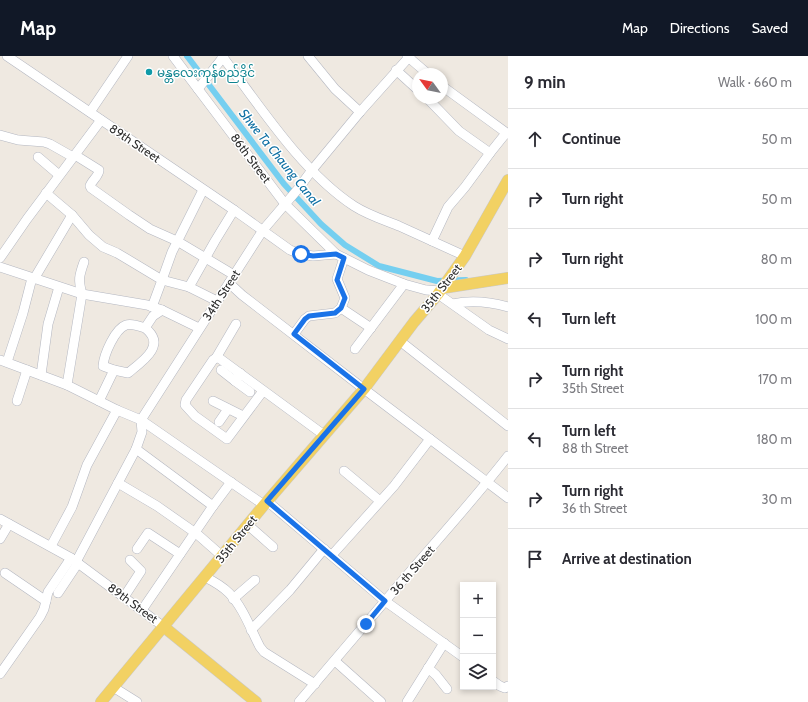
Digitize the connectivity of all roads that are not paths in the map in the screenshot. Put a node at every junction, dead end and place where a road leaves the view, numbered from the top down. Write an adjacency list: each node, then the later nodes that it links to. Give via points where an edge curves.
1 (7, 56): 7 (street, 89th Street)
2 (128, 56): 14 (street)
3 (173, 56): 11 (street, 86th Street)
4 (223, 56): 11 (street); 22 (street, via 274,126)
5 (308, 56): 15 (street, via 335,89)
6 (409, 56): 8 (street); 9 (street, 34th Street)
7 (22, 60): 14 (street, 89th Street)
8 (422, 68)
9 (396, 70): 10 (street); 15 (street, 34th Street)
10 (412, 85)
11 (199, 87): 27 (street, 86th Street)
12 (448, 90): 18 (street)
13 (433, 104): 19 (street, via 459,131)
14 (90, 112): 16 (street, 89th Street)
15 (360, 112): 22 (street, 34th Street)
16 (101, 120): 20 (street); 25 (street, 89th Street)
17 (0, 134): 20 (street, via 18,140 44,142)
18 (507, 134): 19 (street)
19 (490, 153): 32 (street, via 448,207)
20 (74, 156): 23 (street); 31 (street, via 99,170 91,188 150,229)
21 (38, 157): 23 (street)
22 (312, 170): 27 (street, 34th Street); 32 (street, via 332,190 355,206)
23 (60, 175): 26 (street)
24 (508, 180): 34 (main road, 35th Street)
25 (203, 190): 28 (street, 89th Street); 31 (street)
26 (46, 192): 29 (street); 35 (street)
27 (287, 202): 30 (street, 34th Street); 33 (street, 86th Street)
28 (234, 210): 30 (street, 89th Street); 36 (street)
29 (72, 215): 41 (street); 42 (street, via 89,236 103,247)
30 (263, 230): 33 (street, 89th Street, via 290,250 301,254); 39 (street, 34th Street)
31 (177, 241): 36 (street); 42 (street)
32 (432, 241): 34 (street)
33 (340, 256): 44 (street); 53 (street, via 337,280 345,298)
34 (465, 256): 45 (main road, 35th Street)
35 (0, 258)
36 (206, 258): 39 (street); 47 (street)
37 (84, 262): 48 (street, via 79,276)
38 (0, 267): 41 (street)
39 (234, 275): 43 (street, 34th Street)
40 (508, 278): 45 (main road)
41 (33, 279): 46 (street); 64 (street)
42 (162, 280): 47 (street); 51 (street)
43 (229, 283): 49 (street, 34th Street); 59 (street)
44 (404, 284): 45 (street, via 426,290); 58 (street)
45 (444, 286): 50 (street); 61 (main road, 35th Street)
46 (59, 287): 48 (street); 68 (street, via 48,324)
47 (189, 287): 49 (street)
48 (82, 294): 51 (street); 70 (street)
49 (217, 301): 57 (street, 34th Street)
50 (453, 304): 52 (street, via 468,301); 60 (street, via 489,330)
51 (152, 307): 54 (street)
52 (508, 307)
53 (341, 308): 58 (street); 59 (street, via 335,313 309,316)
54 (162, 310): 56 (street, via 153,316); 57 (street)
55 (236, 324): 63 (street)
56 (145, 328): 66 (street, via 154,340 150,352 128,373); 66 (street, via 127,324 121,328 110,343 103,364 104,367)
57 (199, 328): 80 (street, 34th Street)
58 (371, 328): 62 (street)
59 (294, 334): 71 (street)
60 (508, 339)
61 (400, 341): 71 (main road, 35th Street); 82 (street)
62 (355, 349)
63 (216, 358): 69 (street); 79 (street, via 185,404 195,416 227,439)
64 (4, 361): 65 (street)
65 (27, 370): 68 (street); 74 (street)
66 (114, 370): 75 (street)
67 (220, 370): 69 (street)
68 (41, 375): 70 (street)
69 (238, 377): 72 (street); 73 (street)
70 (67, 385): 75 (street)
71 (364, 389): 83 (main road, 35th Street); 84 (street)
72 (264, 391): 79 (street); 83 (street)
73 (250, 392)
74 (17, 401)
75 (99, 401): 78 (street)
76 (213, 401): 77 (street)
77 (228, 409): 79 (street); 81 (street)
78 (117, 410): 80 (street); 100 (street, via 87,465 72,507)
79 (243, 416)
80 (141, 420): 85 (street, 34th Street, via 142,432); 88 (street)
81 (219, 422)
82 (508, 426)
83 (324, 435): 93 (main road, 35th Street)
84 (430, 439): 89 (street); 92 (street)
85 (136, 449): 90 (street, 34th Street); 94 (street)
86 (508, 456): 89 (street, 36 th Street)
87 (344, 471): 92 (street)
88 (231, 482): 93 (street); 94 (street)
89 (488, 482): 91 (street); 116 (street, 36 th Street)
90 (118, 483): 98 (street); 108 (street, 34th Street)
91 (508, 498)
92 (380, 501): 105 (street)
93 (266, 503): 97 (main road, 35th Street); 103 (street)
94 (213, 506): 98 (street)
95 (0, 519): 96 (street, 89th Street)
96 (10, 524): 99 (street); 100 (street, 89th Street)
97 (248, 524): 101 (street); 106 (main road, 35th Street)
98 (195, 532): 104 (street); 106 (street)
99 (0, 539)
100 (51, 546): 108 (street, 89th Street)
101 (273, 546)
102 (137, 549): 104 (street, via 148,532)
103 (324, 549): 105 (street); 119 (street, via 290,590)
104 (180, 554): 117 (street)
105 (332, 555): 116 (street)
106 (222, 556): 110 (main road, 35th Street)
107 (130, 560): 113 (street, via 141,571)
108 (75, 561): 112 (street); 113 (street, 89th Street); 115 (street, via 48,592)
109 (5, 573): 115 (street)
110 (205, 577): 114 (street, via 223,587); 118 (main road, 35th Street)
111 (255, 580): 114 (street)
112 (58, 593)
113 (124, 597): 117 (street, 89th Street)
114 (233, 599): 119 (street)
115 (46, 601): 124 (street, via 40,617)
116 (385, 601): 120 (street); 122 (street, 36 th Street)
117 (142, 610): 118 (street, 89th Street)
118 (164, 627): 126 (main road, 35th Street); 130 (main road, 89th Street)
119 (251, 630): 125 (street, via 264,652)
120 (444, 642): 121 (street); 123 (street)
121 (460, 655)
122 (335, 661): 125 (street, 36 th Street); 132 (street)
123 (428, 668): 127 (street); 133 (street)
124 (0, 674)
125 (314, 684): 131 (street, 36 th Street)
126 (114, 687): 128 (main road, 35th Street); 129 (street)
127 (446, 690)
128 (101, 702)
129 (137, 702)
130 (256, 702)
131 (299, 702)
132 (381, 702)
133 (407, 702)

